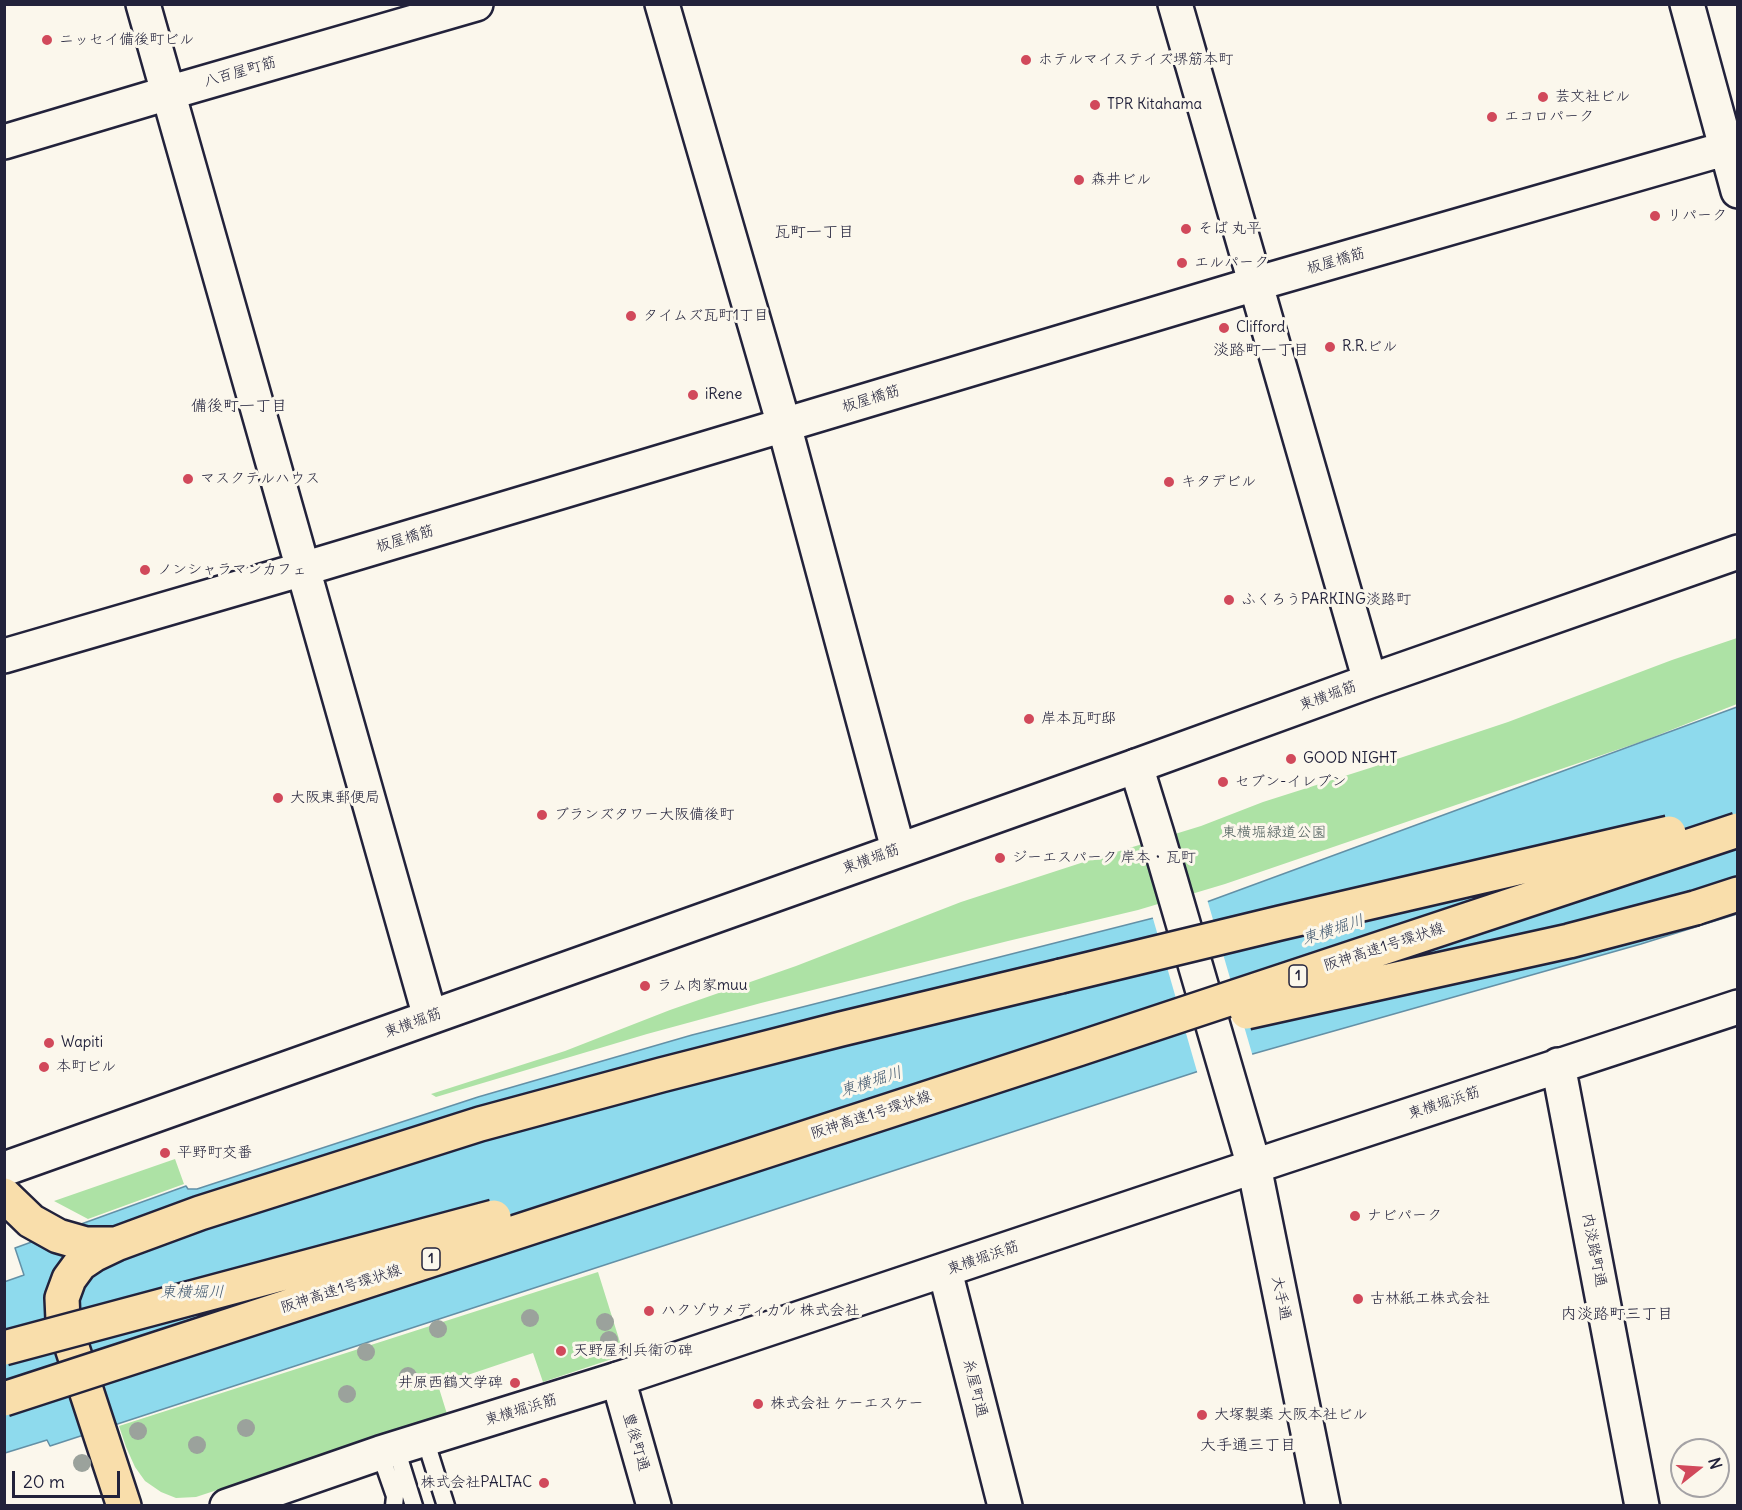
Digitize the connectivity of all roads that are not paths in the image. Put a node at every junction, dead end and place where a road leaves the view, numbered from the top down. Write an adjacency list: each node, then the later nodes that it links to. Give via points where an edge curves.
1 (143, 4): 6 (street)
2 (476, 4): 6 (street, 八百屋町筋)
3 (662, 4): 11 (street)
4 (1174, 4): 10 (street)
5 (1688, 4): 8 (street)
6 (168, 93): 7 (street, 八百屋町筋); 13 (street)
7 (4, 142)
8 (1732, 147): 9 (street); 10 (street, 板屋橋筋)
9 (1737, 191)
10 (1255, 284): 11 (street, 板屋橋筋); 15 (street)
11 (784, 425): 13 (street, 板屋橋筋); 19 (street)
12 (1737, 552): 15 (street, 東横堀筋)
13 (303, 569): 14 (street, 板屋橋筋); 22 (street)
14 (4, 656)
15 (1370, 681): 16 (street, 東横堀筋)
16 (1136, 766): 19 (street, 東横堀筋); 26 (street, 大手通, bridge)
17 (1737, 816): 28 (highway, bridge, via 1257,928 672,1072 480,1124)
18 (1737, 830): 23 (highway, 阪神高速1号環状線 / 1, bridge)
19 (898, 849): 22 (street, 東横堀筋)
20 (1737, 894): 23 (highway, bridge, via 1569,941)
21 (1737, 1007): 24 (street, 東横堀浜筋)
22 (430, 1017): 27 (street, 東横堀筋)
23 (1078, 1049): 25 (highway, 阪神高速1号環状線 / 1, bridge)
24 (1558, 1065): 26 (street, 東横堀浜筋); 42 (street, 内淡路町通)
25 (858, 1120): 30 (highway, bridge); 32 (highway, 阪神高速1号環状線 / 1, bridge)
26 (1254, 1166): 29 (street, 東横堀浜筋); 41 (street, 大手通)
27 (6, 1188): 28 (highway, via 31,1221 58,1236 87,1244)
28 (116, 1244): 34 (highway, bridge, via 80,1264 62,1298 63,1320)
29 (945, 1271): 31 (street, 東横堀浜筋); 40 (street, 糸屋町通)
30 (4, 1348)
31 (618, 1379): 33 (street, 東横堀浜筋); 39 (street, 豊後町通)
32 (4, 1399)
33 (400, 1447): 35 (street, 東横堀浜筋); 36 (lane); 37 (lane); 38 (lane)
34 (124, 1506)
35 (227, 1506)
36 (394, 1506)
37 (414, 1506)
38 (446, 1506)
39 (654, 1506)
40 (1005, 1506)
41 (1323, 1506)
42 (1642, 1506)

